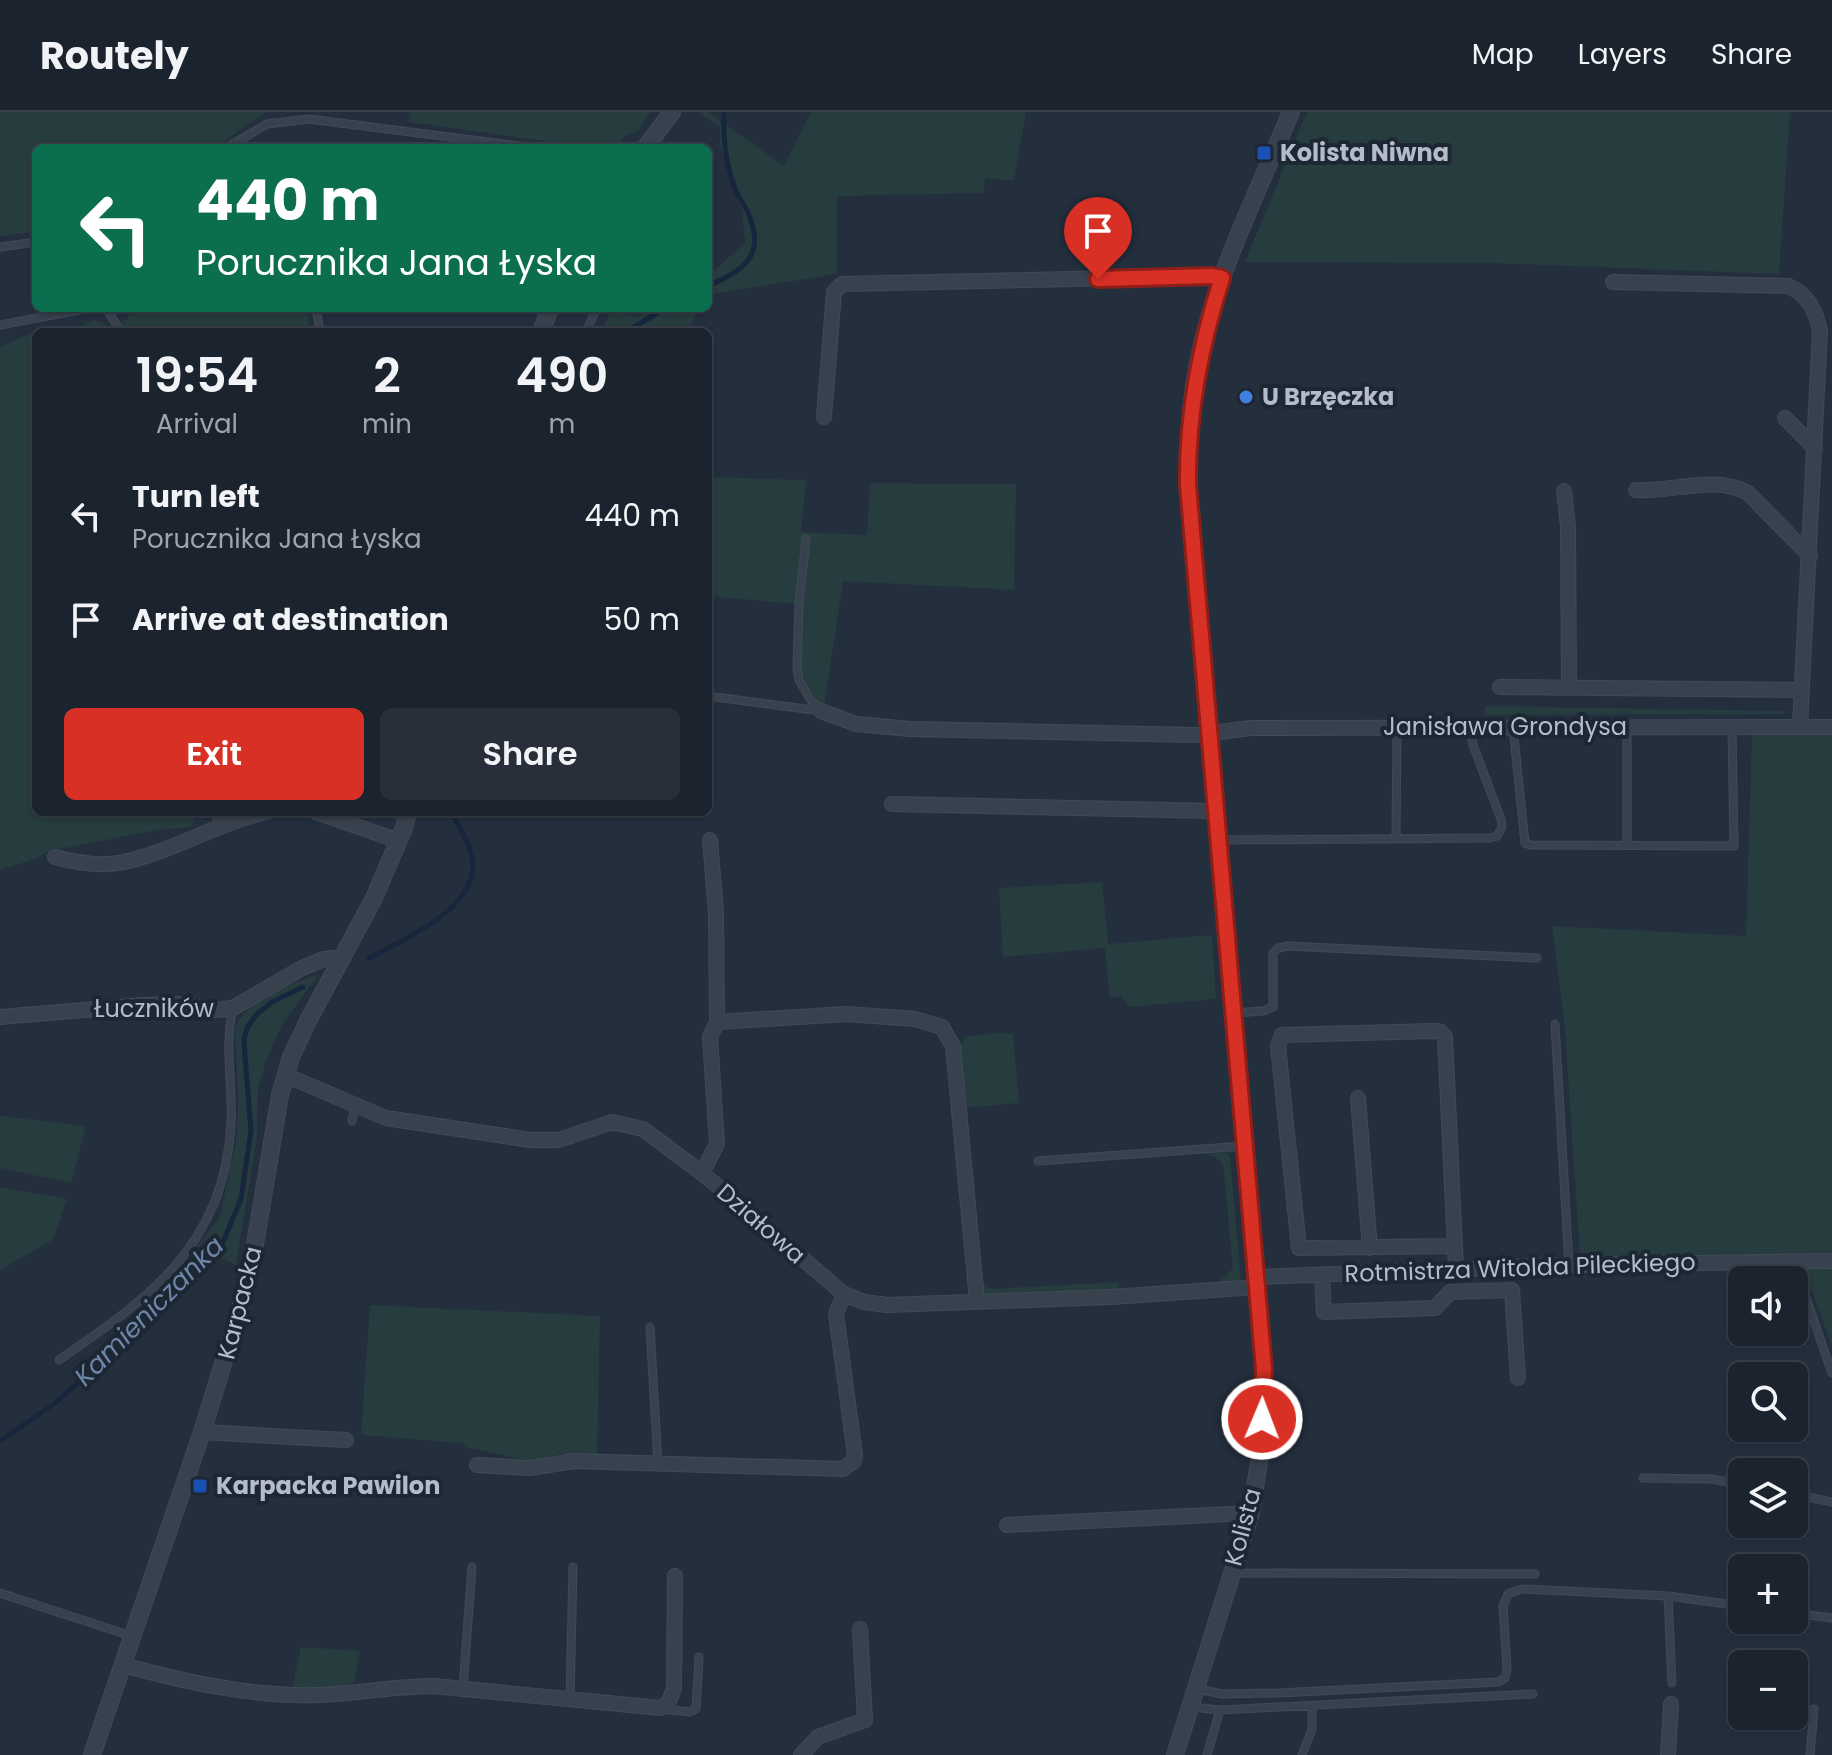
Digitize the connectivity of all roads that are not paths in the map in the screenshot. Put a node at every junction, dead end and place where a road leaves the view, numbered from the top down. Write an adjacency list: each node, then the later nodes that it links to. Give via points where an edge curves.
1 (672, 112): 5 (street)
2 (1291, 112): 8 (street, Kolista)
3 (233, 144): 4 (lane, via 267,124 309,119)
4 (504, 144)
5 (648, 144)
6 (32, 243): 7 (lane)
7 (0, 247)
8 (1222, 278): 14 (street, via 842,284 834,292); 33 (street, Kolista, via 1198,363 1188,454)
9 (1613, 282): 16 (street, via 1788,286 1801,293 1820,330)
10 (69, 312): 12 (lane)
11 (595, 312): 13 (lane)
12 (0, 325)
13 (588, 328)
14 (824, 417)
15 (1785, 418): 16 (street)
16 (1815, 448): 20 (street)
17 (1636, 490): 20 (street, via 1738,487)
18 (1564, 491): 22 (street)
19 (806, 539): 25 (lane, via 797,667 799,680)
20 (1810, 556): 23 (street)
21 (1500, 687): 22 (street)
22 (1569, 688): 23 (street)
23 (1802, 690): 26 (street)
24 (712, 697): 25 (lane)
25 (821, 711): 33 (street, Janisława Grondysa, via 856,724 910,729)
26 (1801, 719): 29 (street, Janisława Grondysa); 30 (street, Janisława Grondysa)
27 (1513, 727): 28 (street, Janisława Grondysa); 32 (street, Janisława Grondysa); 44 (lane, via 1525,843)
28 (1627, 727): 29 (street, Janisława Grondysa); 44 (lane)
29 (1732, 727): 44 (lane, via 1734,846)
30 (1832, 727)
31 (1397, 728): 32 (street, Janisława Grondysa); 33 (street, Janisława Grondysa); 40 (lane)
32 (1470, 728): 40 (lane, via 1501,819 1500,833 1491,838)
33 (1209, 733): 35 (street, Kolista)
34 (892, 804): 35 (street)
35 (1216, 811): 42 (street, Kolista)
36 (238, 816): 39 (street)
37 (327, 816): 43 (street)
38 (407, 816): 43 (street, Karpacka)
39 (217, 819): 45 (street, via 125,862 96,864)
40 (1396, 839): 42 (lane)
41 (710, 840): 51 (street)
42 (1218, 840): 49 (street, Kolista)
43 (399, 841): 46 (street, Karpacka)
44 (1627, 845)
45 (55, 857)
46 (344, 957): 48 (street, Łuczników, via 302,968); 53 (street, Karpacka)
47 (1537, 958): 49 (lane, via 1288,946 1278,948 1271,960 1273,1007)
48 (233, 1008): 50 (street, Łuczników, via 144,1005); 69 (lane, via 230,1139 209,1217 174,1268 120,1319)
49 (1233, 1013): 55 (street, Kolista)
50 (0, 1017)
51 (717, 1022): 57 (street, via 710,1037 717,1144); 67 (street, via 847,1014 915,1019 946,1031 953,1046)
52 (1555, 1024): 62 (lane)
53 (285, 1075): 57 (street, Działowa, via 353,1114 530,1140 559,1140 601,1124 623,1123 653,1134); 72 (street, Karpacka, via 253,1256)
54 (1358, 1098): 59 (street)
55 (1244, 1146): 56 (lane); 65 (street, Kolista)
56 (1038, 1161)
57 (702, 1173): 66 (street, Działowa)
58 (1455, 1246): 59 (street); 59 (street, via 1446,1043 1441,1032 1282,1035 1278,1046 1299,1248); 63 (street)
59 (1370, 1248)
60 (1796, 1261): 61 (street, Rotmistrza Witolda Pileckiego); 62 (street, Rotmistrza Witolda Pileckiego); 70 (lane)
61 (1832, 1261)
62 (1569, 1265): 63 (street, Rotmistrza Witolda Pileckiego)
63 (1456, 1269): 64 (street, Rotmistrza Witolda Pileckiego)
64 (1322, 1274): 65 (street, Rotmistrza Witolda Pileckiego); 71 (street, via 1324,1312 1435,1308 1450,1292 1512,1290)
65 (1256, 1282): 67 (street, Działowa, via 1111,1297); 80 (street, Kolista, via 1264,1369 1262,1443)
66 (844, 1294): 67 (street, Działowa, via 887,1305); 74 (street, via 836,1314 855,1455 850,1466 836,1471)
67 (977, 1301)
68 (650, 1327): 74 (lane)
69 (59, 1360)
70 (1832, 1373)
71 (1518, 1378)
72 (202, 1432): 73 (street); 93 (street, Karpacka)
73 (346, 1440)
74 (658, 1464): 75 (street)
75 (477, 1465)
76 (1643, 1478): 77 (lane)
77 (1728, 1482)
78 (1808, 1497): 79 (lane)
79 (1832, 1502)
80 (1251, 1513): 81 (street); 84 (street, Kolista)
81 (1007, 1525)
82 (472, 1567): 97 (lane)
83 (573, 1567): 100 (lane)
84 (1231, 1573): 85 (lane); 98 (street, Kolista)
85 (1535, 1574)
86 (675, 1576): 104 (street, via 674,1689)
87 (0, 1593): 93 (lane)
88 (1668, 1596): 89 (lane); 96 (lane); 98 (lane, via 1508,1594 1503,1606 1507,1670 1498,1682 1278,1693 1222,1694)
89 (1728, 1604)
90 (1808, 1615): 91 (lane)
91 (1832, 1618)
92 (860, 1629): 108 (street, via 865,1720 818,1737)
93 (133, 1637): 95 (street, Karpacka)
94 (699, 1657): 104 (lane, via 696,1709)
95 (123, 1665): 97 (street, via 213,1685 297,1695 406,1686); 107 (street, Karpacka)
96 (1672, 1683)
97 (463, 1688): 100 (street)
98 (1196, 1688): 102 (street, Kolista)
99 (1533, 1694): 103 (lane)
100 (570, 1699): 104 (street)
101 (1671, 1704): 112 (street)
102 (1190, 1706): 106 (lane); 109 (street, Kolista)
103 (1312, 1706): 106 (lane); 111 (lane)
104 (660, 1708)
105 (1814, 1709): 113 (lane)
106 (1220, 1710): 110 (lane)
107 (92, 1755)
108 (801, 1755)
109 (1175, 1755)
110 (1207, 1755)
111 (1302, 1755)
112 (1668, 1755)
113 (1810, 1755)

